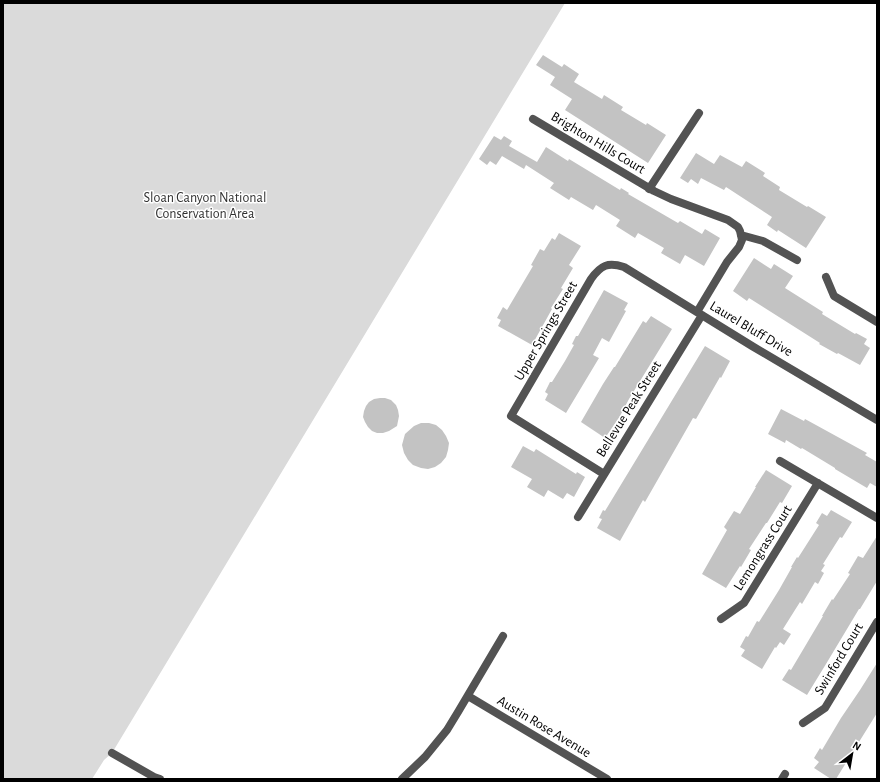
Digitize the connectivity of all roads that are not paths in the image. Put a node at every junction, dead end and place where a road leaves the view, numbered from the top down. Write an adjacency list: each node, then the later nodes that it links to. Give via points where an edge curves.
1 (699, 113): 3 (street)
2 (532, 119): 3 (street, Brighton Hills Court)
3 (649, 189): 4 (street, Brighton Hills Court, via 728,220 738,227)
4 (741, 235): 5 (street, via 763,241); 8 (street, Bellevue Peak Street, via 739,247 727,262)
5 (797, 260)
6 (609, 264): 8 (street, Laurel Bluff Drive, via 624,268); 12 (street, Upper Springs Street, via 602,267 591,279 511,416)
7 (826, 277): 9 (street, via 834,296)
8 (700, 314): 10 (street, Laurel Bluff Drive); 12 (street, Bellevue Peak Street)
9 (877, 322)
10 (877, 420)
11 (780, 460): 13 (street)
12 (604, 474): 14 (street, Bellevue Peak Street)
13 (818, 483): 15 (street); 16 (street, Lemongrass Court, via 744,604)
14 (578, 517)
15 (877, 518)
16 (721, 619)
17 (877, 622): 20 (street, Swinford Court, via 825,708)
18 (503, 636): 19 (street)
19 (468, 696): 23 (street, via 439,741); 24 (street, Austin Rose Avenue)
20 (803, 723)
21 (112, 753): 22 (street)
22 (160, 779)
23 (402, 779)
24 (607, 779)

